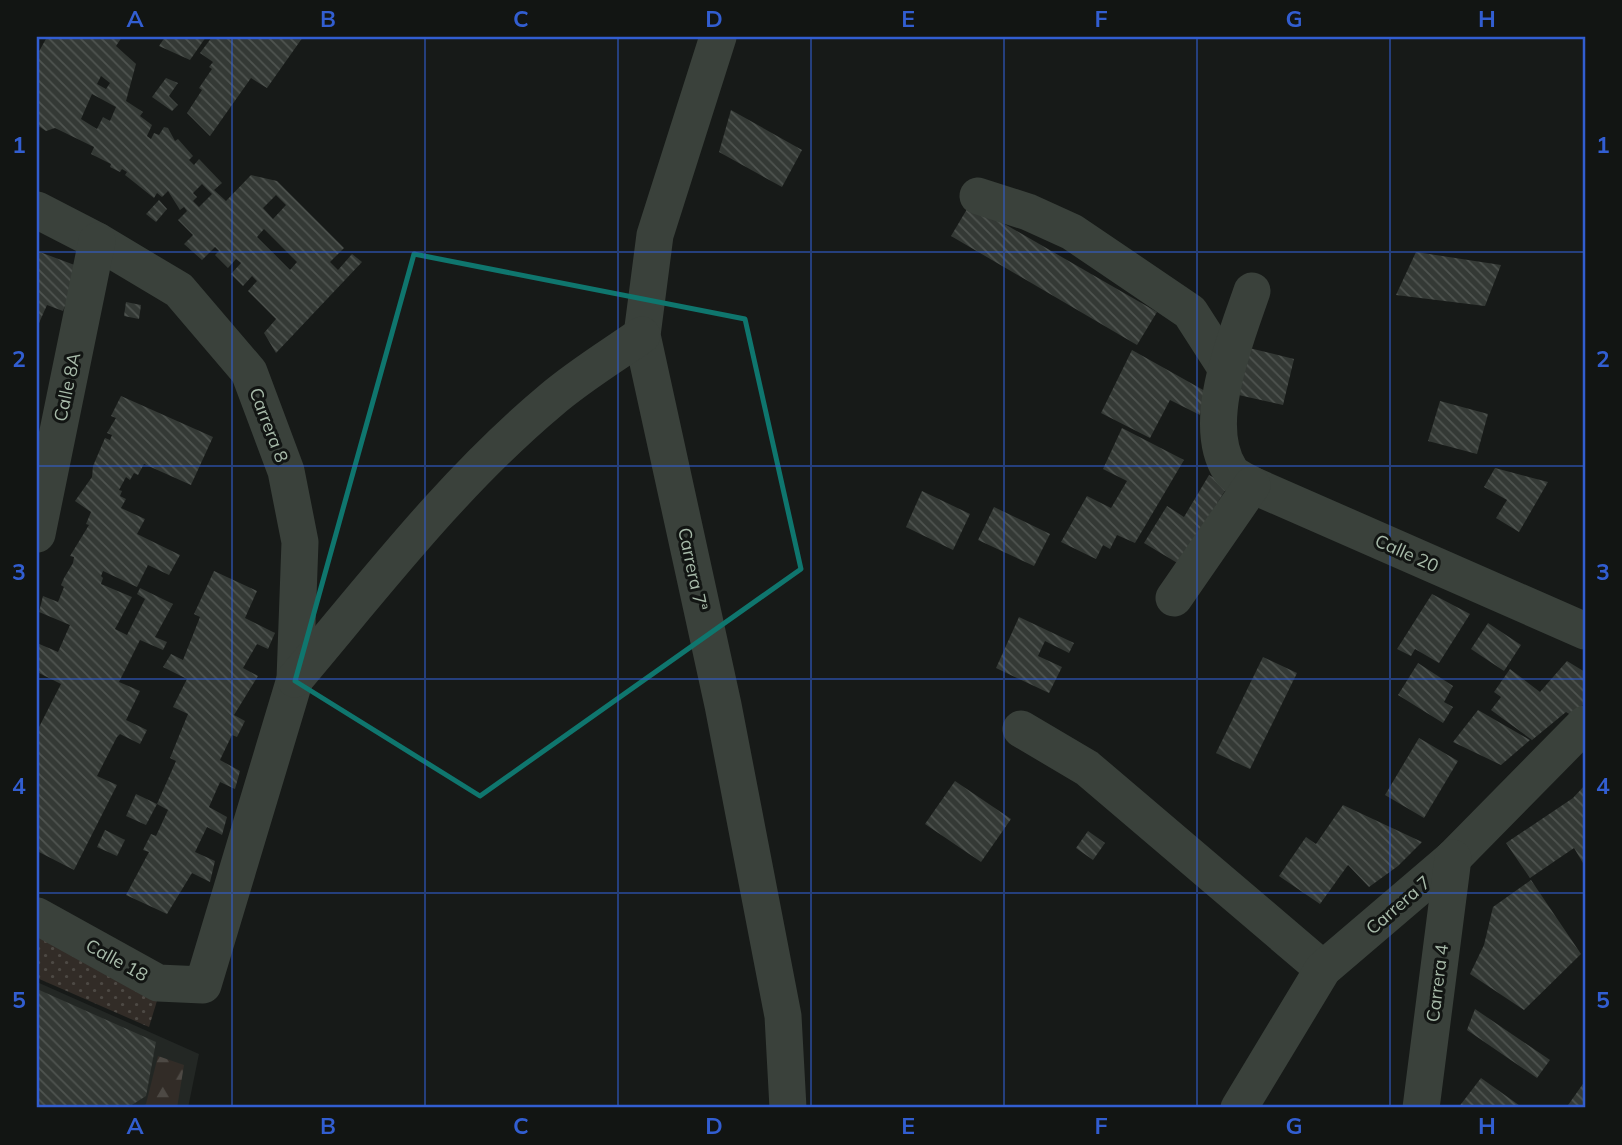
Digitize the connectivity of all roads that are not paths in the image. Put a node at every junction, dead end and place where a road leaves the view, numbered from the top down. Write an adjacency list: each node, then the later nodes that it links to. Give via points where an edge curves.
1 (718, 37): 6 (street, Carrera 7ª, via 655,235)
2 (978, 196): 7 (street, via 1072,232 1190,312)
3 (37, 209): 4 (street, Carrera 8)
4 (97, 241): 9 (street, Calle 8A); 12 (street, Carrera 8, via 179,290 249,372 286,471 300,542)
5 (1252, 291): 7 (street)
6 (642, 335): 12 (street, Carrera 8, via 553,398 502,443 419,531); 19 (street, Carrera 7ª, via 723,705 783,1016)
7 (1226, 368): 8 (street, via 1218,439)
8 (1241, 478): 10 (street); 11 (street, Calle 20)
9 (37, 534)
10 (1174, 598)
11 (1585, 631)
12 (295, 679): 18 (street, Carrera 8)
13 (1585, 724): 15 (street, Carrera 7)
14 (1021, 729): 17 (street, via 1087,768)
15 (1453, 858): 17 (street, Carrera 7); 21 (street, Carrera 4)
16 (37, 916): 18 (street, Calle 18, via 158,983)
17 (1323, 970): 20 (street, Carrera 7)
18 (203, 985)
19 (788, 1108)
20 (1239, 1108)
21 (1421, 1108)

